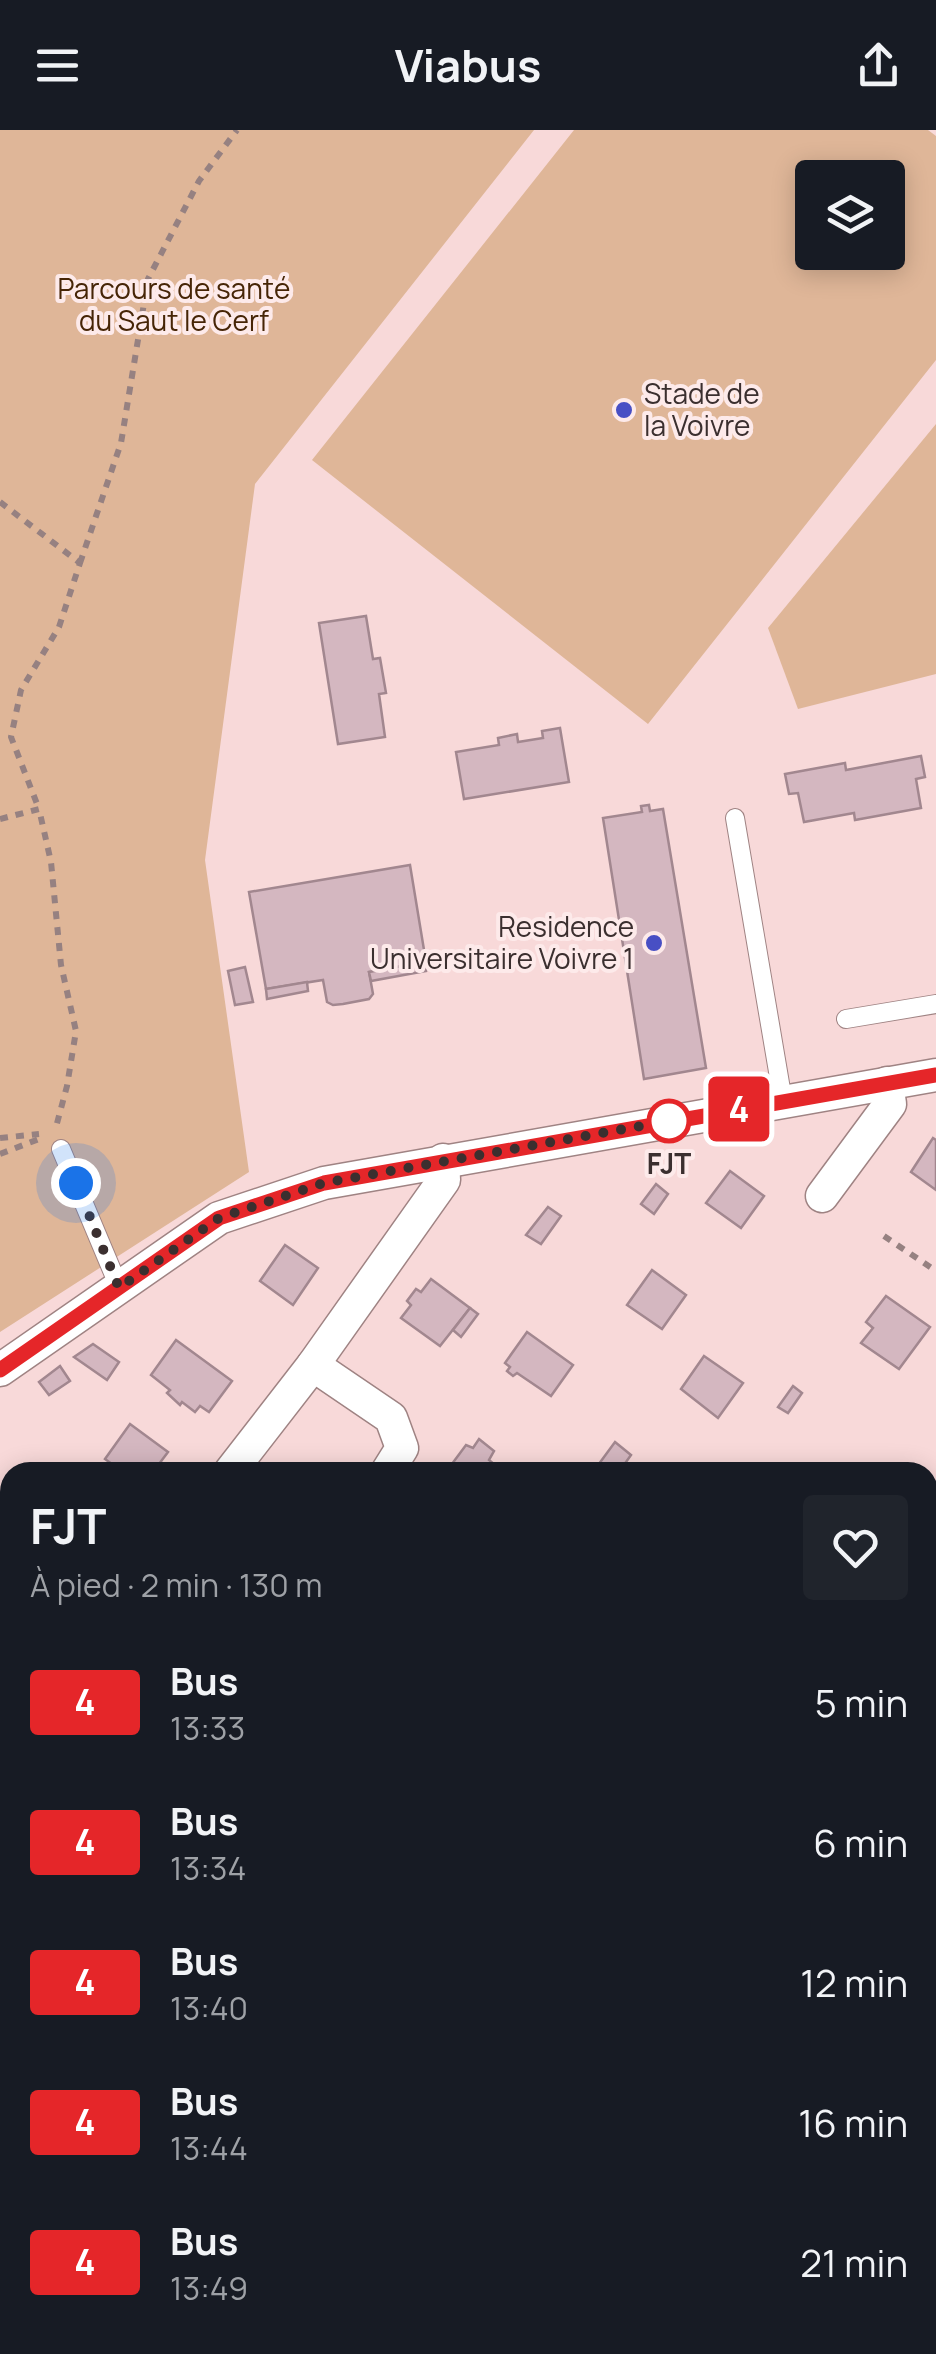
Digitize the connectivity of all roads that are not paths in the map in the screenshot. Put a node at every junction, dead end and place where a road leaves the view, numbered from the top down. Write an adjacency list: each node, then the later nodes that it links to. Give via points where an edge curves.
1 (735, 818): 6 (lane)
2 (936, 1004): 3 (lane)
3 (846, 1019)
4 (936, 1075): 5 (street)
5 (888, 1084): 6 (street); 9 (street, via 890,1104)
6 (783, 1101): 8 (street)
7 (61, 1149): 10 (lane)
8 (443, 1160): 10 (street, via 324,1183 219,1218); 11 (street, via 444,1180)
9 (822, 1196)
10 (119, 1288): 12 (street)
11 (312, 1365): 13 (street); 14 (street, via 391,1418 402,1448)
12 (0, 1370)
13 (238, 1462)
14 (393, 1462)

